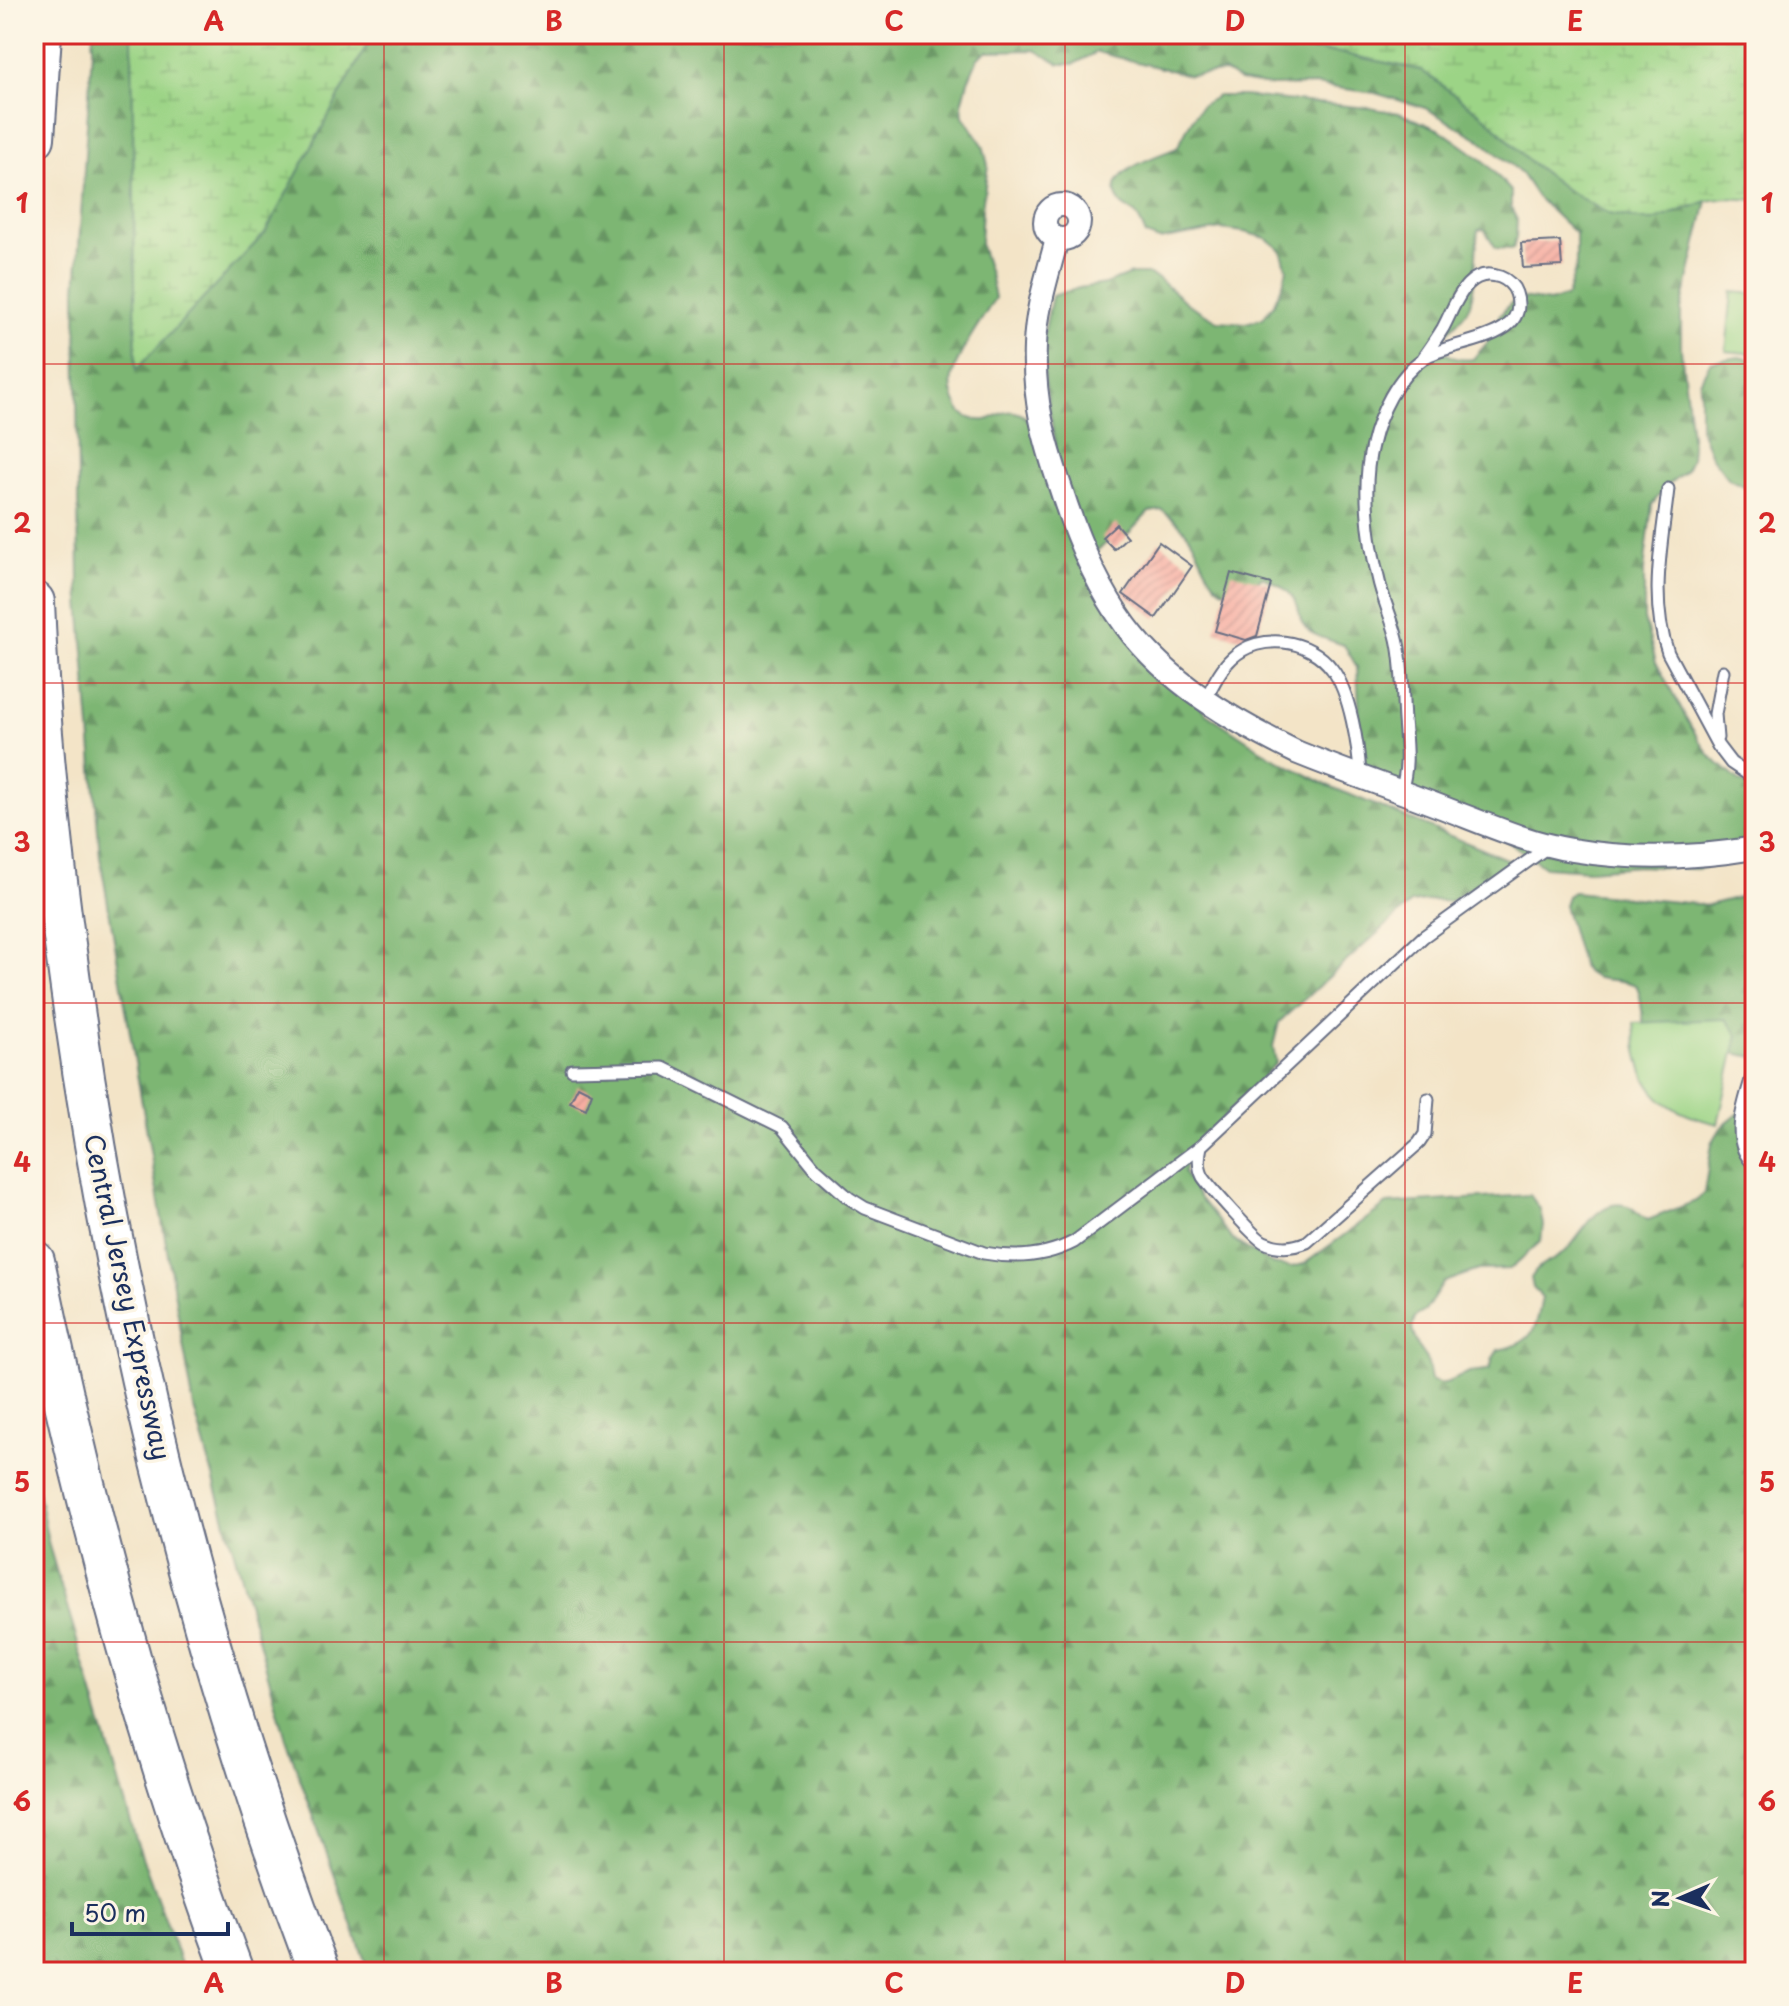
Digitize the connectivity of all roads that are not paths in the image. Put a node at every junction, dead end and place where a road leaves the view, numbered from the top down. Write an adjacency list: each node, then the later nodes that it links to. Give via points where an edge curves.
1 (41, 34): 2 (highway)
2 (34, 138)
3 (1057, 239): 8 (street, via 1040,301 1035,345 1044,438 1068,510 1113,608 1158,662)
4 (1423, 358): 4 (lane, via 1509,326 1519,307 1513,285 1494,275 1467,285); 12 (lane, via 1383,409 1367,468 1374,560 1398,645 1407,768)
5 (1668, 489): 9 (lane, via 1657,597 1660,625 1668,653)
6 (34, 602): 22 (highway, Central Jersey Expressway, via 61,919 104,1205 160,1462 208,1644)
7 (1723, 671): 9 (lane, via 1715,714)
8 (1205, 700): 10 (street, via 1265,737); 10 (lane, via 1225,665 1246,648 1276,641 1306,648 1338,677 1357,740)
9 (1718, 746): 11 (lane, via 1731,763)
10 (1360, 777): 12 (street)
11 (1755, 779)
12 (1401, 792): 13 (street)
13 (1549, 846): 14 (street, via 1660,856); 18 (lane, via 1423,937)
14 (1755, 848)
15 (1755, 1067): 19 (lane, via 1740,1129 1744,1151)
16 (572, 1070): 18 (lane, via 663,1068 782,1127 816,1169 865,1208 1004,1257 1039,1255 1074,1242)
17 (1428, 1099): 18 (lane, via 1425,1134 1419,1143 1296,1247 1258,1239 1203,1177)
18 (1201, 1146)
19 (1755, 1165)
20 (34, 1261): 21 (highway, via 126,1646)
21 (233, 1972)
22 (319, 1972)

